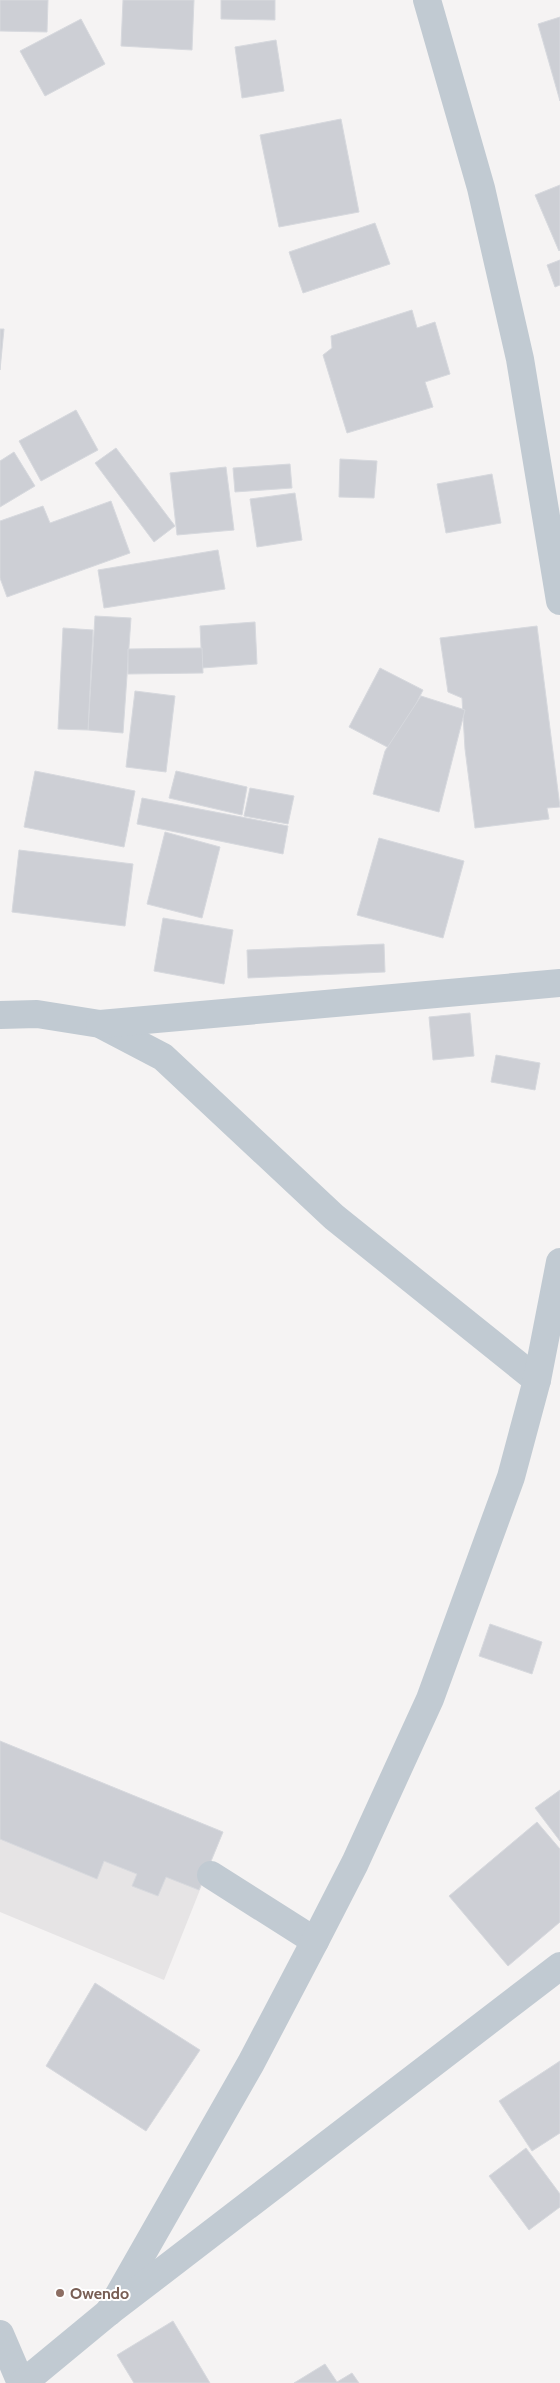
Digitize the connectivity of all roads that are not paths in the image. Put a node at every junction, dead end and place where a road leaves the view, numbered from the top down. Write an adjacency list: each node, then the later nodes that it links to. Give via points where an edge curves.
1 (426, 0): 2 (street, via 481,188 520,359)
2 (560, 601)
3 (560, 983): 5 (street)
4 (0, 1014): 5 (street, via 37,1014)
5 (100, 1024): 7 (street, via 163,1057 334,1217)
6 (560, 1262): 7 (street)
7 (537, 1380): 9 (street, via 511,1478 430,1699 355,1863)
8 (210, 1875): 9 (street)
9 (315, 1941): 11 (street, via 251,2063)
10 (560, 1966): 11 (street)
11 (109, 2312): 13 (street)
12 (0, 2334): 13 (street)
13 (22, 2383)

